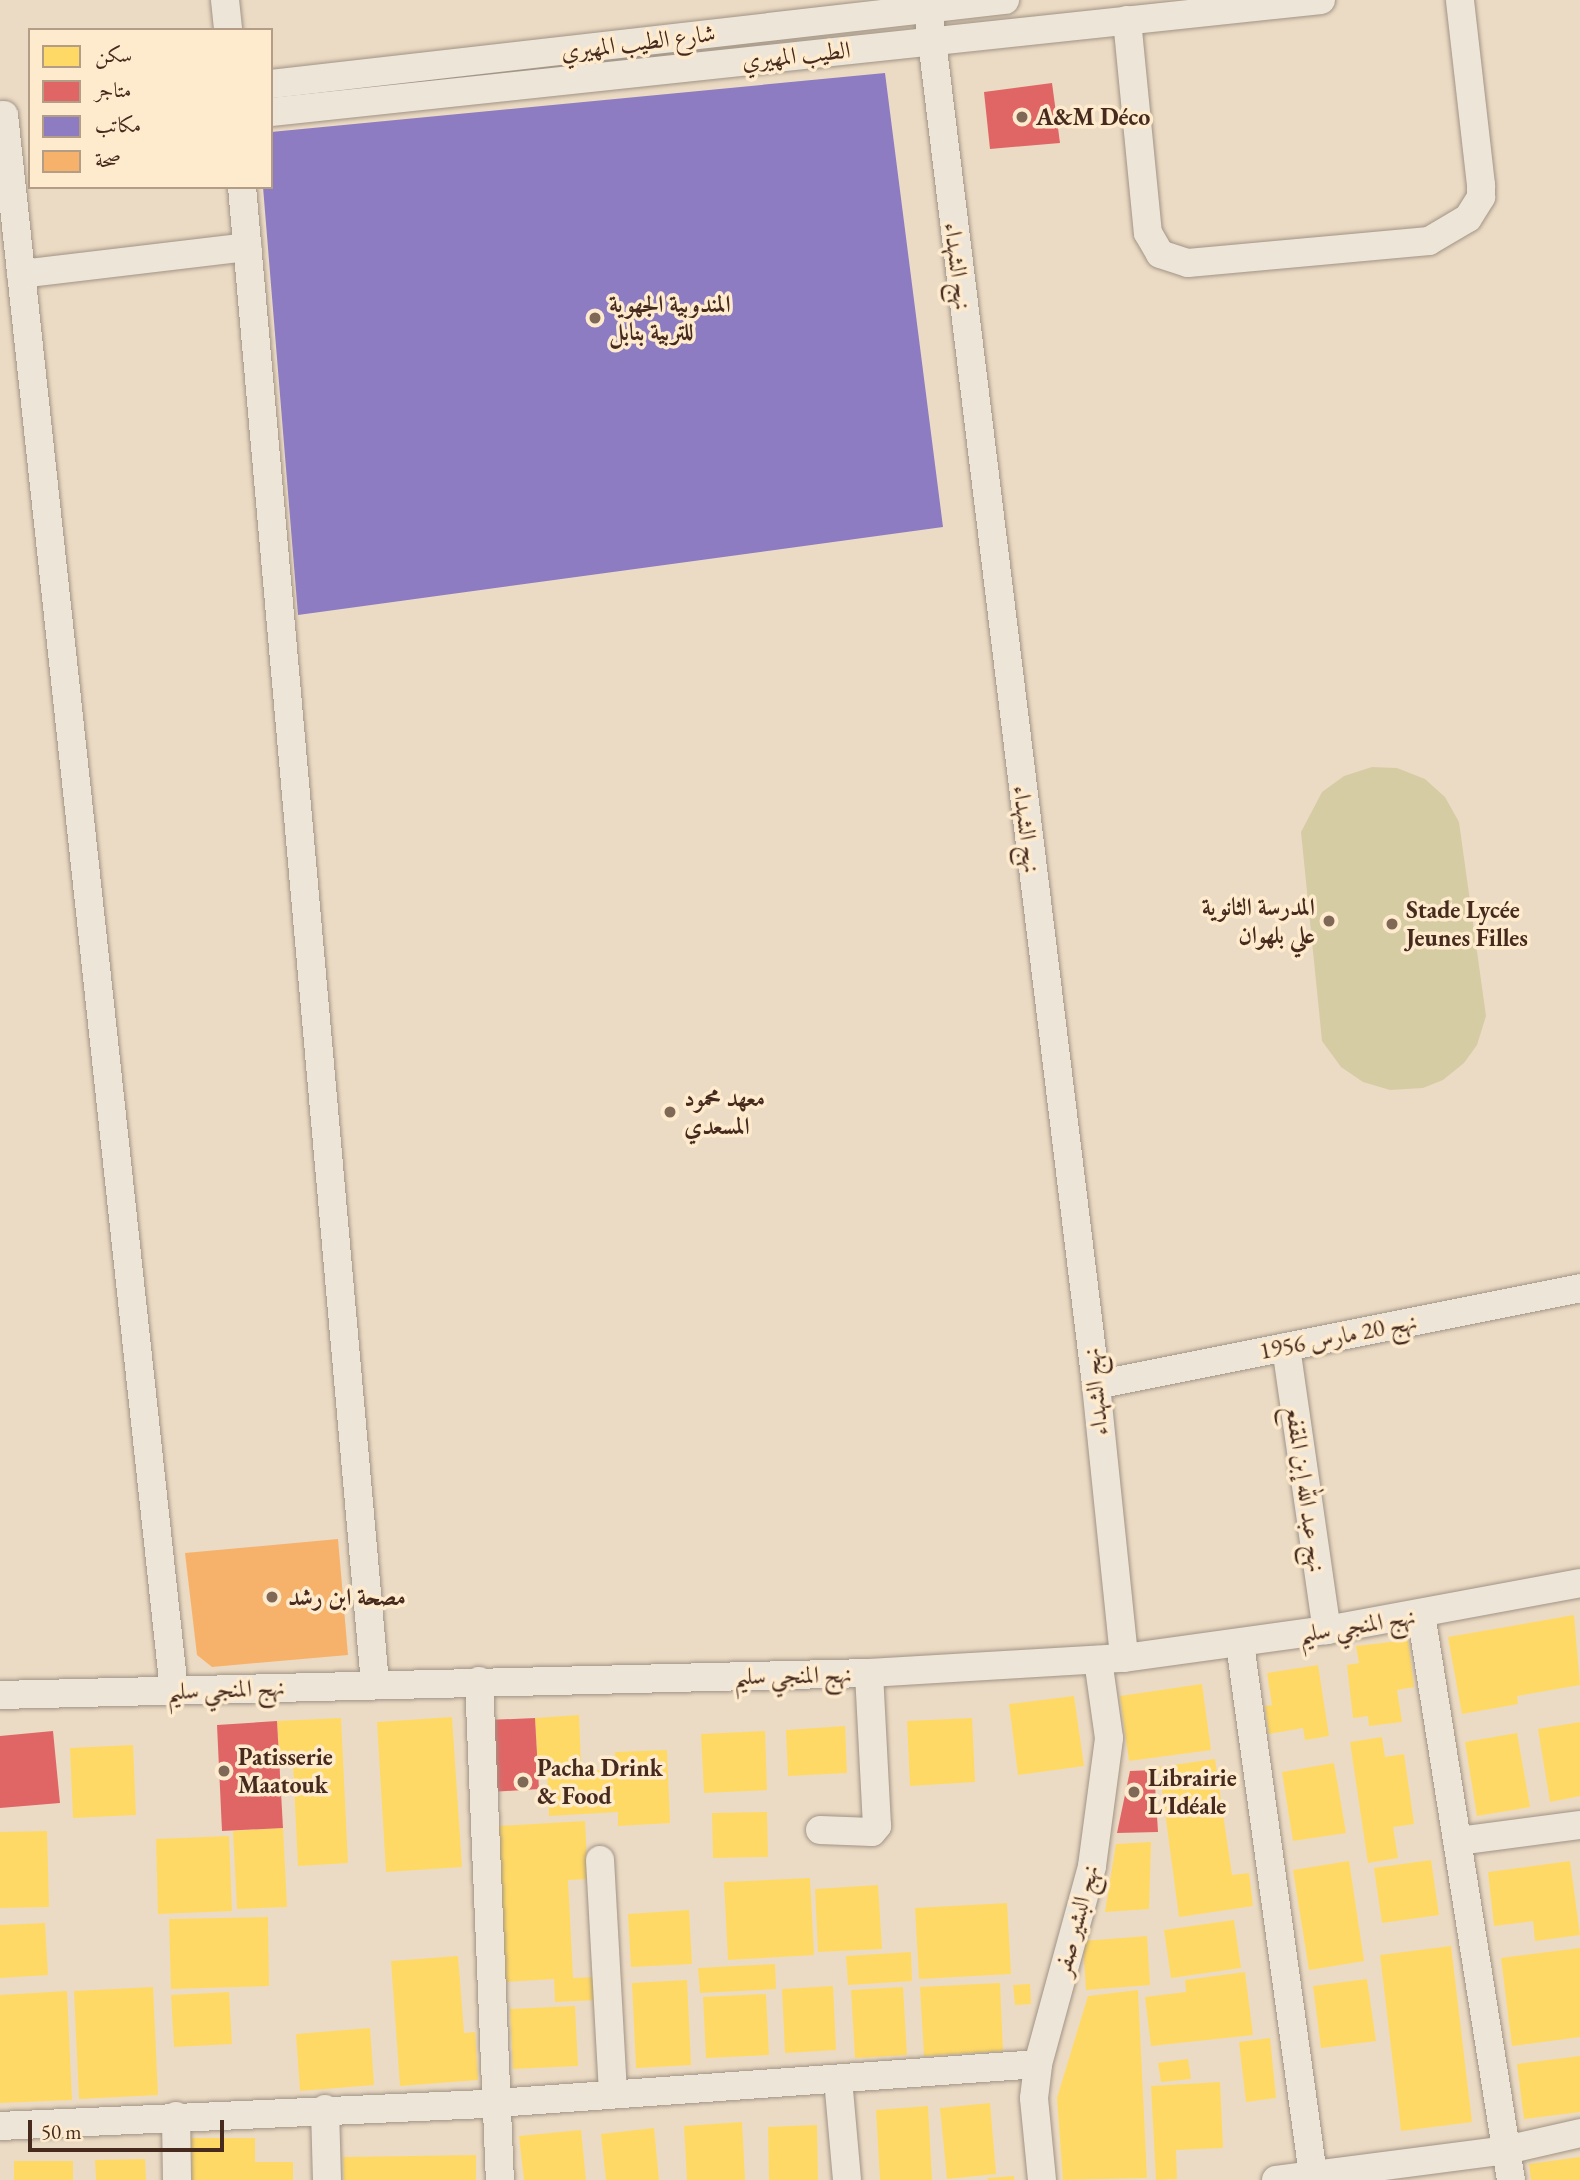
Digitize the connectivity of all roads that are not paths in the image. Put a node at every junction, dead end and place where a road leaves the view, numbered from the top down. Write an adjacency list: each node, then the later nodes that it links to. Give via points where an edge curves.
1 (225, 0): 7 (street)
2 (1005, 0): 5 (street, شارع الطيب المهيري)
3 (1321, 0): 6 (street, الطيب المهيري)
4 (1461, 0): 6 (street, via 1481,185 1481,197 1468,218 1429,241 1188,263 1160,254 1148,233)
5 (927, 4): 8 (street, نهج الشهداء); 9 (street, شارع الطيب المهيري)
6 (1127, 20): 8 (street, الطيب المهيري)
7 (228, 28)
8 (930, 41): 10 (street, الطيب المهيري); 18 (street, نهج الشهداء)
9 (273, 84)
10 (273, 112)
11 (11, 114): 12 (street)
12 (12, 143): 15 (street)
13 (242, 189): 14 (street)
14 (247, 247): 15 (street); 26 (street)
15 (21, 274): 27 (street)
16 (1580, 1288): 17 (street, نهج 20 مارس 1956)
17 (1286, 1347): 18 (street, نهج 20 مارس 1956); 21 (street, نهج عبد الله إبن المقفع)
18 (1096, 1385): 23 (street, نهج الشهداء)
19 (1580, 1583): 20 (street, نهج المنجي سليم)
20 (1421, 1614): 21 (street, نهج المنجي سليم); 31 (street)
21 (1327, 1630): 22 (street, نهج المنجي سليم)
22 (1240, 1644): 23 (street, نهج المنجي سليم); 42 (street)
23 (1111, 1659): 24 (street, نهج المنجي سليم); 33 (street, نهج البشير صفر, via 1109,1738 1092,1866)
24 (869, 1673): 25 (street, نهج المنجي سليم); 30 (street, via 877,1826 872,1832)
25 (479, 1681): 26 (street, نهج المنجي سليم); 36 (street)
26 (375, 1683): 27 (street, نهج المنجي سليم)
27 (174, 1691): 28 (street, نهج المنجي سليم)
28 (0, 1695)
29 (1580, 1825): 31 (street)
30 (820, 1830)
31 (1458, 1841): 41 (street)
32 (600, 1860): 35 (street)
33 (1038, 2064): 34 (street); 47 (street, نهج البشير صفر, via 1034,2098)
34 (838, 2079): 35 (street); 46 (street)
35 (613, 2093): 36 (street)
36 (497, 2103): 37 (street); 45 (street)
37 (325, 2109): 38 (street); 44 (street)
38 (176, 2116): 39 (street); 43 (street)
39 (0, 2126)
40 (1580, 2133): 41 (street)
41 (1506, 2150): 42 (street); 49 (street)
42 (1313, 2175): 48 (street)
43 (177, 2180)
44 (327, 2180)
45 (500, 2180)
46 (847, 2180)
47 (1042, 2180)
48 (1276, 2180)
49 (1511, 2180)

